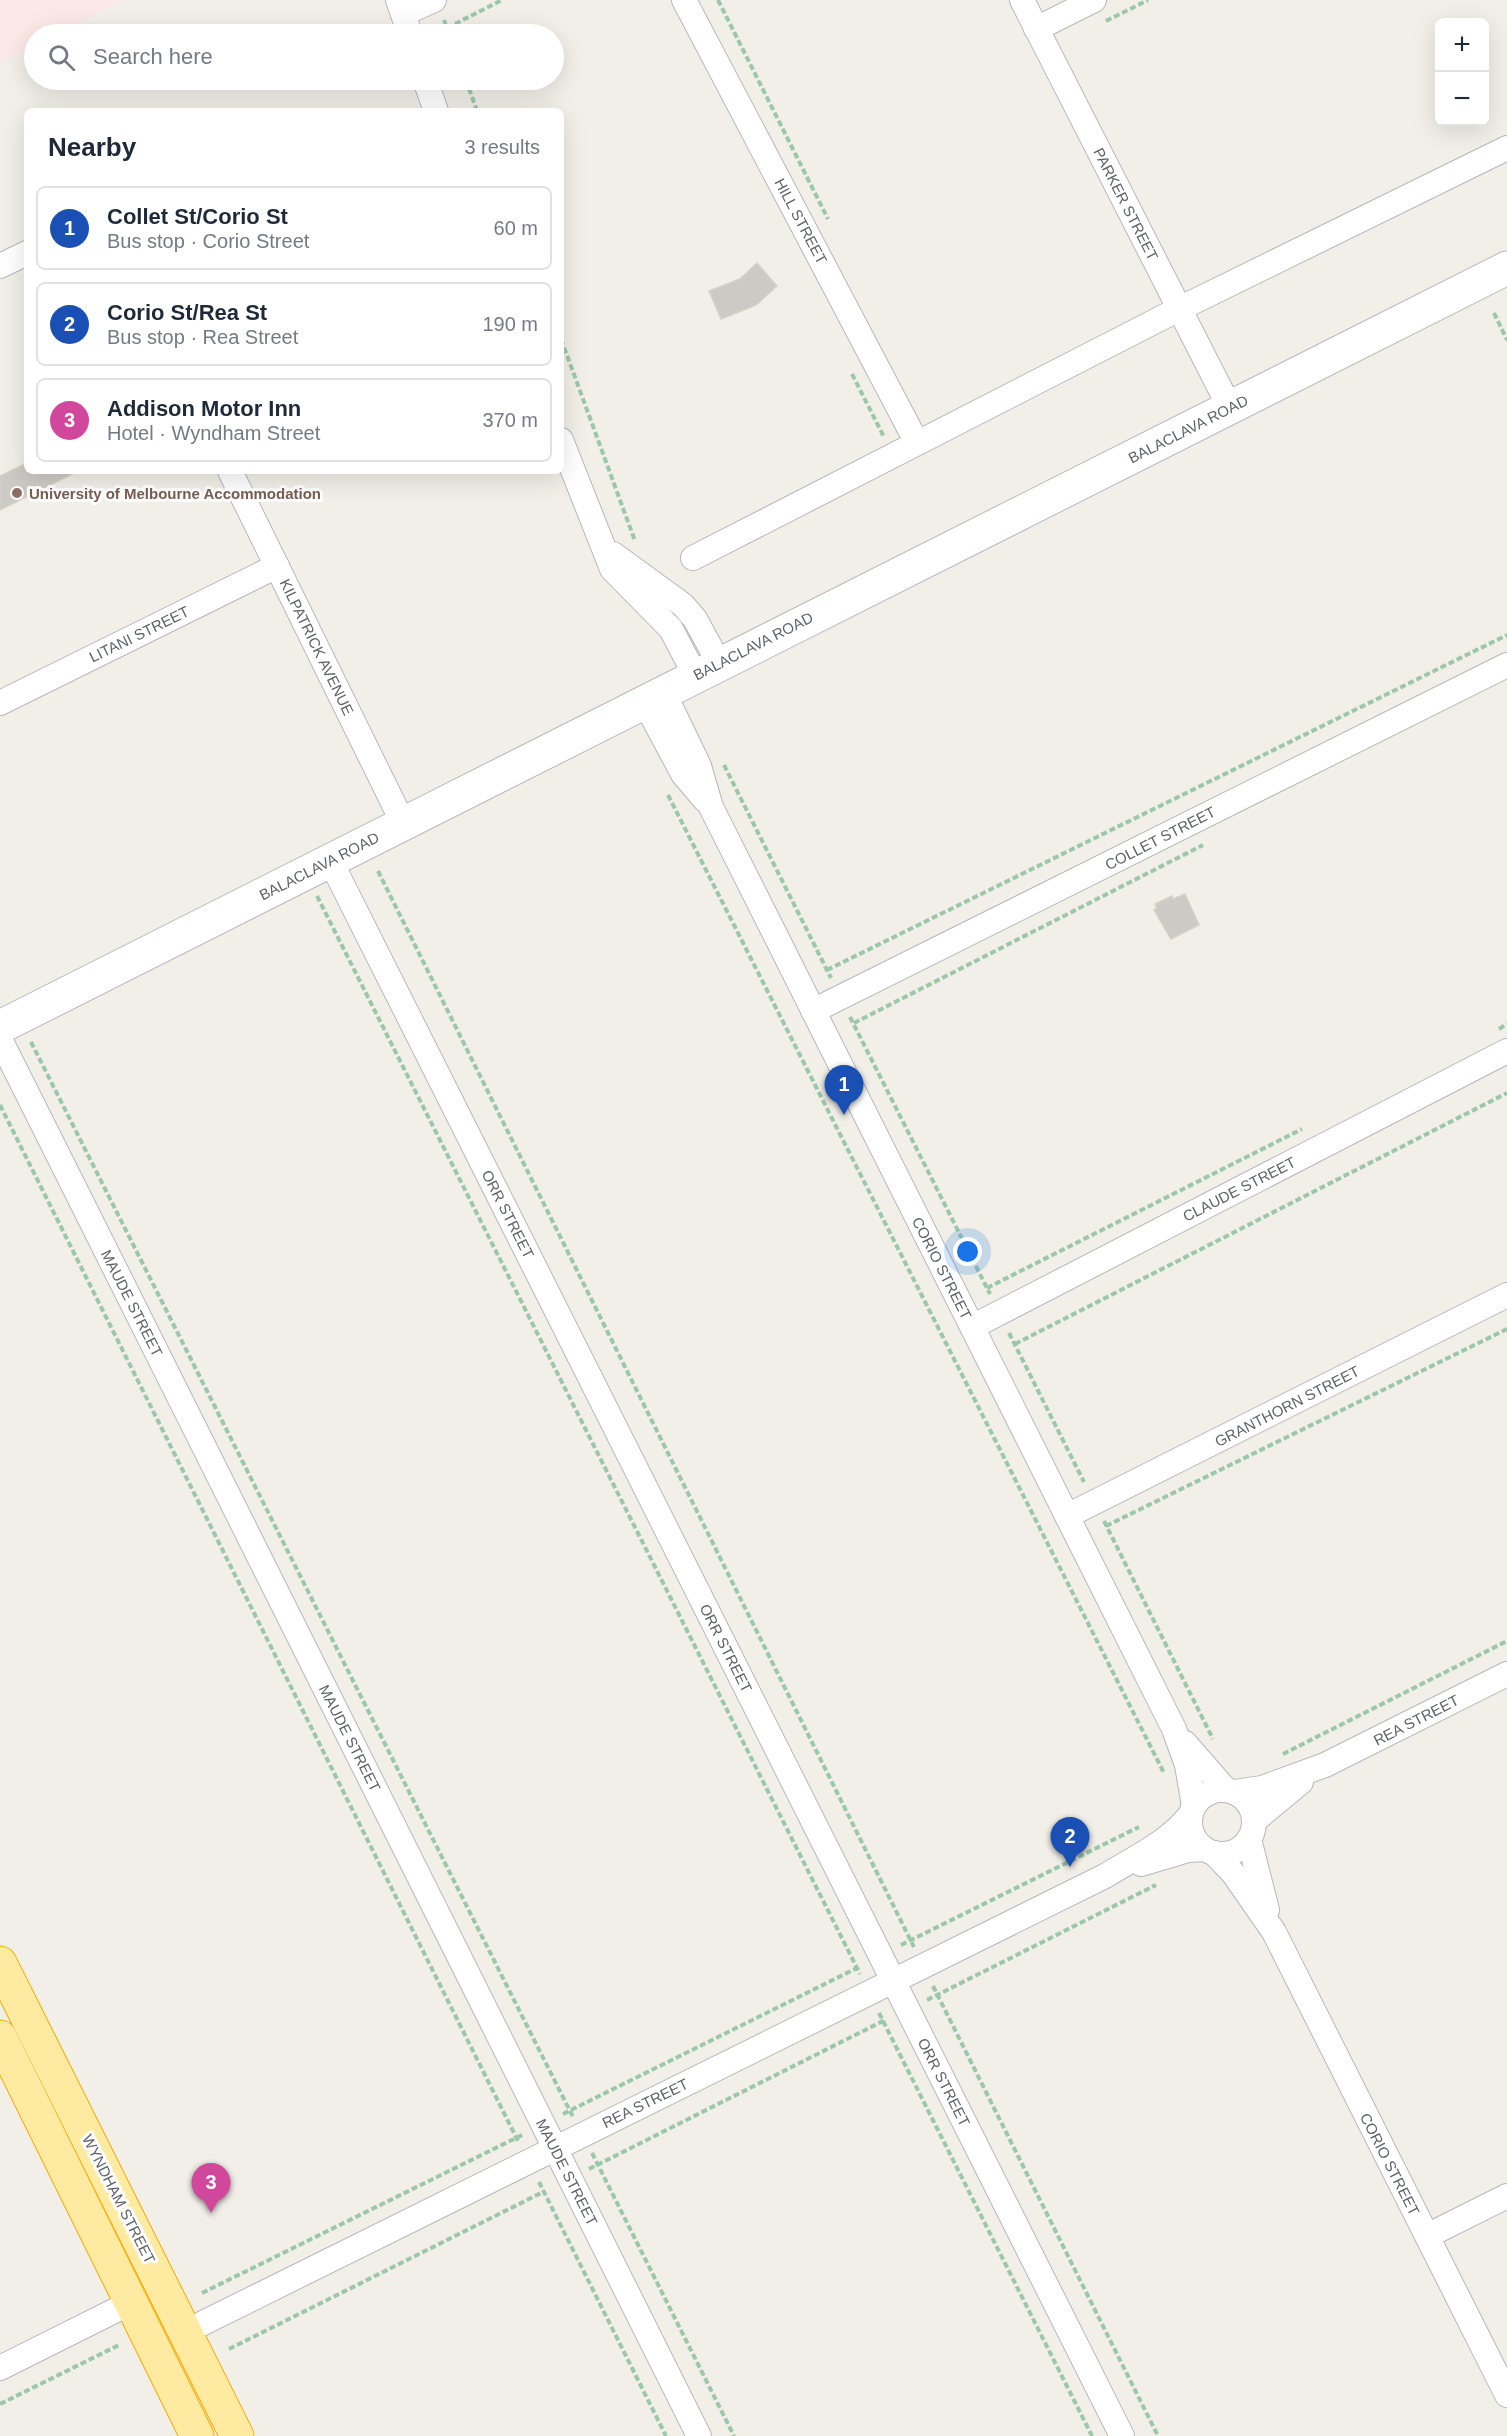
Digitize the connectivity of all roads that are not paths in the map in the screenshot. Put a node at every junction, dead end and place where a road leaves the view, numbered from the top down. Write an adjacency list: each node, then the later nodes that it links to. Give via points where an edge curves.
1 (434, 0): 5 (street)
2 (684, 0): 15 (street, HILL STREET)
3 (1022, 0): 6 (street, PARKER STREET)
4 (1094, 0): 6 (street)
5 (404, 16)
6 (1036, 29): 13 (street, PARKER STREET)
7 (429, 90): 8 (street)
8 (435, 108)
9 (1507, 148): 13 (street)
10 (24, 254): 11 (street)
11 (0, 266)
12 (1507, 268): 14 (main road, BALACLAVA ROAD)
13 (1179, 309): 14 (street, PARKER STREET); 15 (street)
14 (1230, 408): 21 (main road, BALACLAVA ROAD)
15 (917, 443): 18 (street)
16 (564, 448): 21 (street, via 612,569)
17 (231, 474): 19 (street, KILPATRICK AVENUE)
18 (693, 558)
19 (277, 566): 23 (street, LITANI STREET); 24 (street, KILPATRICK AVENUE)
20 (1507, 665): 26 (street, COLLET STREET)
21 (707, 669): 22 (main road, BALACLAVA ROAD)
22 (653, 696): 24 (main road, BALACLAVA ROAD); 26 (street, CORIO STREET, via 699,766 711,807)
23 (0, 703)
24 (403, 823): 25 (main road, BALACLAVA ROAD)
25 (330, 860): 27 (main road, BALACLAVA ROAD); 43 (street, ORR STREET)
26 (813, 1011): 31 (street, CORIO STREET)
27 (0, 1028)
28 (0, 1039): 45 (street, MAUDE STREET)
29 (1507, 1052): 31 (street, CLAUDE STREET)
30 (1507, 1295): 32 (street, GRANTHORN STREET)
31 (972, 1327): 32 (street, CORIO STREET)
32 (1067, 1516): 34 (street, CORIO STREET)
33 (1507, 1674): 35 (street, REA STREET)
34 (1174, 1729): 36 (street, CORIO STREET); 37 (street, CORIO STREET, via 1187,1765)
35 (1325, 1765): 36 (street, REA STREET, via 1262,1788); 38 (street, REA STREET, via 1285,1792)
36 (1230, 1791): 37 (street, via 1207,1793); 38 (street, via 1248,1803)
37 (1192, 1811): 39 (street, via 1192,1835); 40 (street, REA STREET, via 1181,1826)
38 (1251, 1830): 39 (street, via 1234,1851); 41 (street, CORIO STREET, via 1253,1863)
39 (1210, 1851): 40 (street, REA STREET, via 1161,1857); 41 (street, CORIO STREET, via 1233,1873)
40 (1105, 1876): 43 (street, REA STREET)
41 (1274, 1932): 47 (street, CORIO STREET)
42 (0, 1963): 48 (highway, WYNDHAM STREET)
43 (894, 1982): 45 (street, REA STREET); 57 (street, ORR STREET)
44 (0, 2037): 49 (highway)
45 (555, 2147): 50 (street, REA STREET); 56 (street, MAUDE STREET)
46 (1507, 2196): 47 (street)
47 (1427, 2236): 53 (street, CORIO STREET)
48 (163, 2288): 49 (highway); 50 (highway, WYNDHAM STREET)
49 (132, 2302): 51 (highway); 52 (street)
50 (185, 2332): 51 (highway); 55 (highway, WYNDHAM STREET)
51 (137, 2345): 54 (highway)
52 (0, 2368)
53 (1507, 2395)
54 (197, 2436)
55 (237, 2436)
56 (699, 2436)
57 (1122, 2436)

